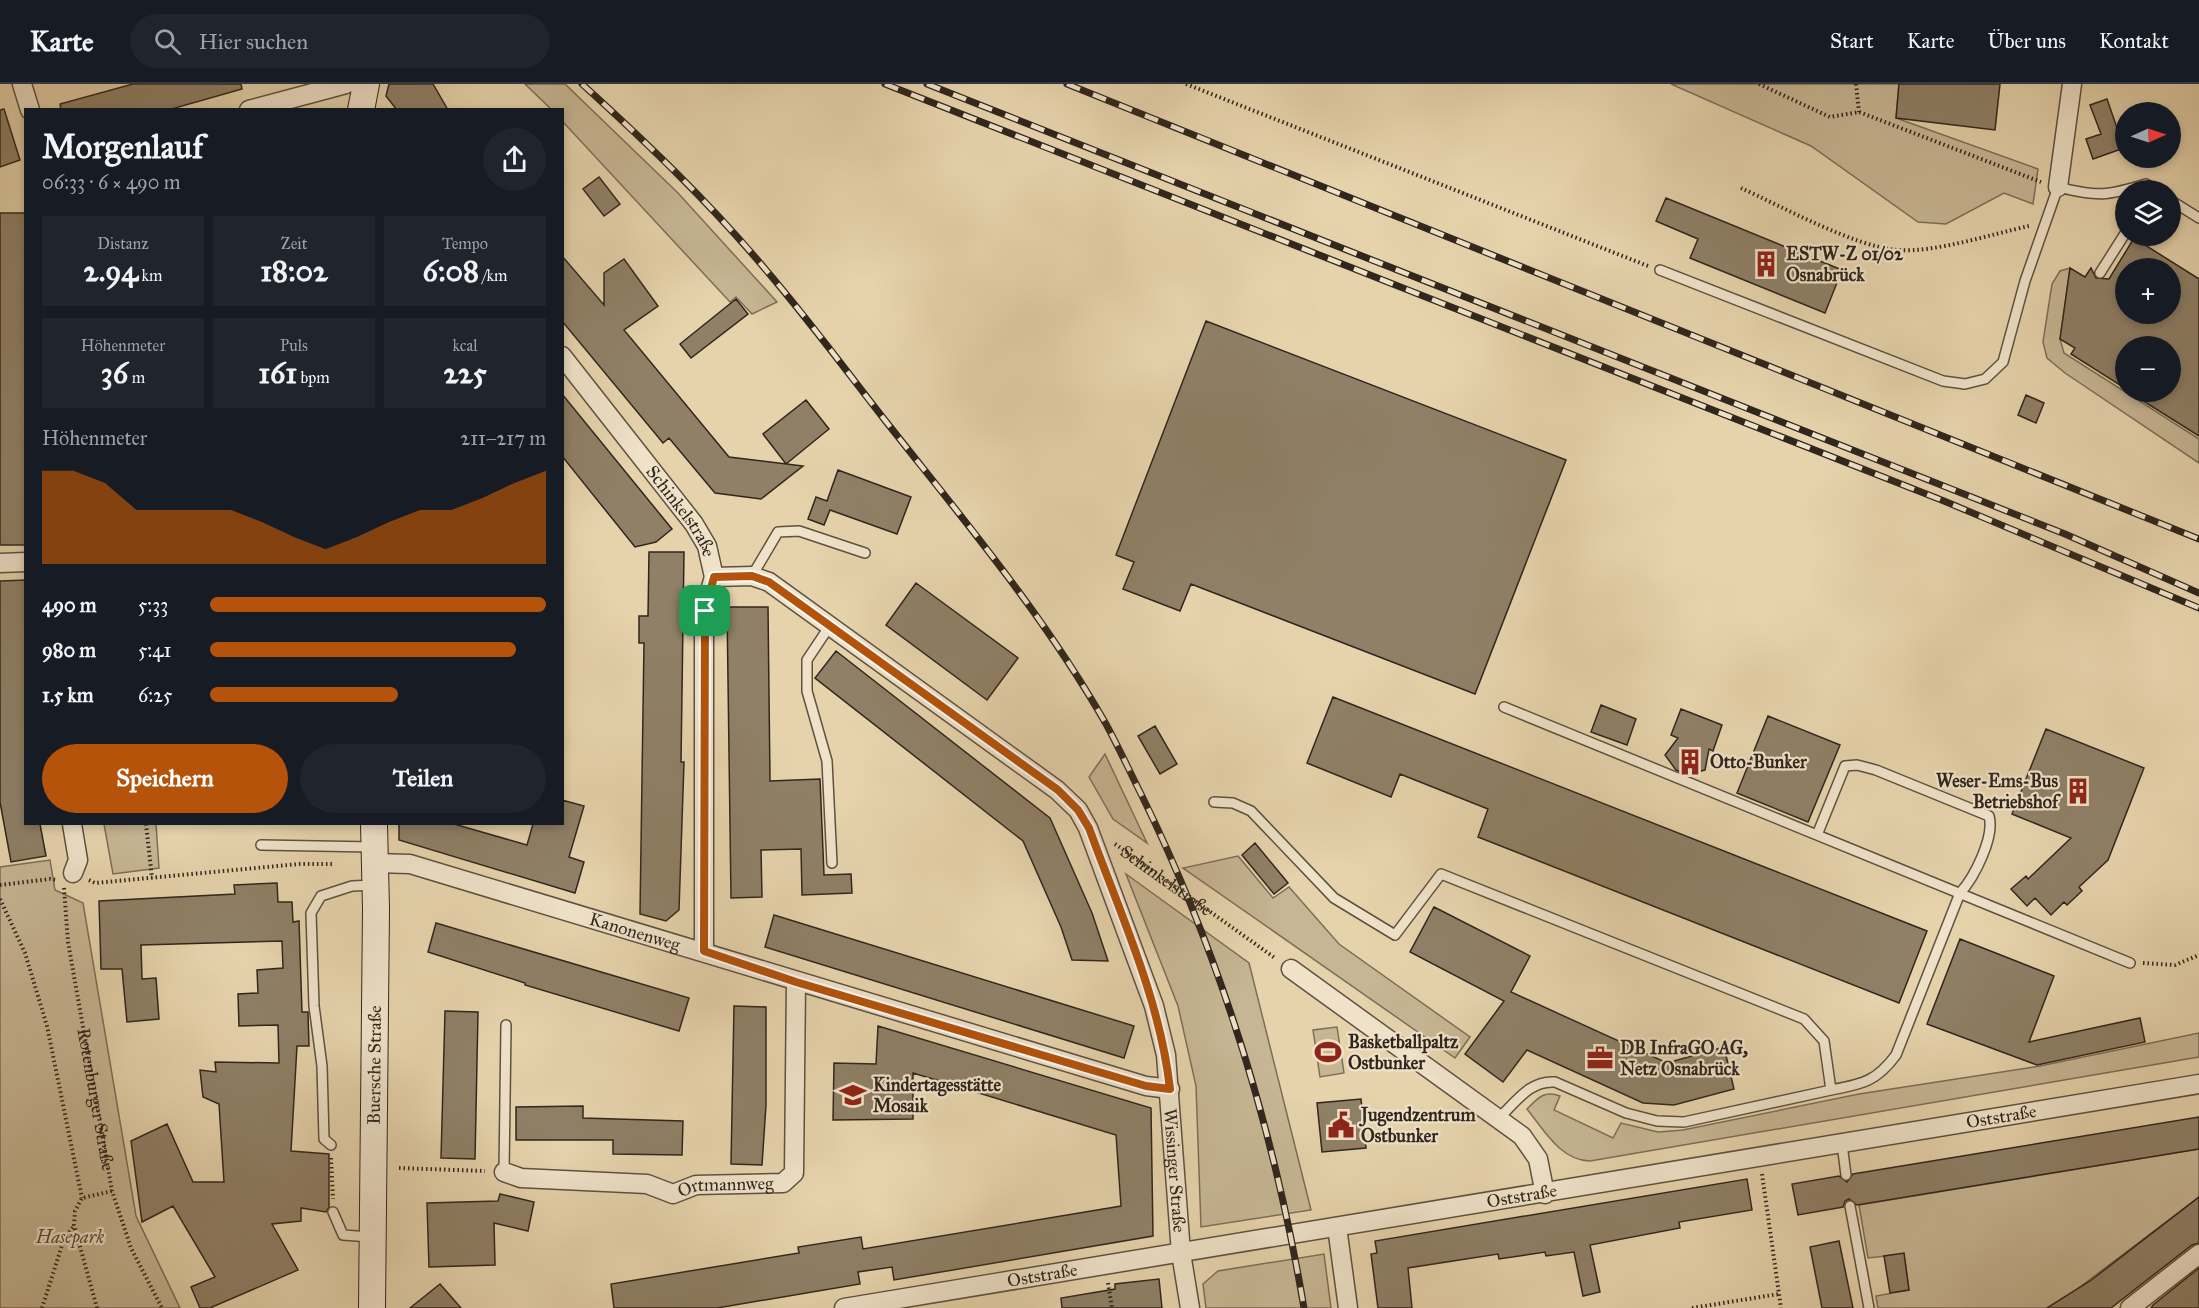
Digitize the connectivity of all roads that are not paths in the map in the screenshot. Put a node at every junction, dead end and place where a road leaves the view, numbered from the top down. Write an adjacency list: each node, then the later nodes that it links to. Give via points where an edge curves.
1 (22, 84): 5 (street)
2 (2072, 84): 7 (street)
3 (320, 87): 4 (street); 6 (street)
4 (357, 90)
5 (29, 108)
6 (255, 108)
7 (2058, 187): 8 (lane, via 2093,195); 12 (lane, via 2025,281 2003,362 1985,379 1965,384 1943,381)
8 (2115, 193)
9 (2181, 207): 10 (lane)
10 (2199, 218)
11 (2117, 246): 13 (lane)
12 (1660, 270)
13 (2100, 273)
14 (564, 359): 19 (street, Schinkelstraße, via 694,524 706,546)
15 (865, 553): 18 (lane, via 799,531 778,532)
16 (24, 562): 17 (street)
17 (0, 563)
18 (752, 576): 19 (street, Schinkelstraße); 20 (street, Schinkelstraße, via 769,582)
19 (714, 577): 31 (street, via 705,611)
20 (829, 627): 24 (street, Schinkelstraße, via 1058,790); 28 (lane, via 807,660 807,691 827,761)
21 (1504, 707): 25 (lane)
22 (1214, 802): 38 (lane, via 1233,803 1251,812 1334,898 1395,935 1441,874 1804,1019 1824,1041)
23 (72, 825): 29 (street, via 78,860)
24 (1089, 828): 37 (street, Wissinger Straße, via 1154,1006)
25 (1817, 835): 30 (lane); 30 (lane, via 1845,766 1876,770 1989,816 1992,826 1972,880)
26 (261, 845): 27 (lane)
27 (374, 855): 31 (street, Kanonenweg); 41 (lane, via 352,886 321,896 311,913 324,1139); 48 (main road, Buersche Straße)
28 (832, 863)
29 (73, 873)
30 (1960, 893): 32 (lane); 38 (lane, via 1896,1055 1882,1073)
31 (704, 951): 34 (street, Kanonenweg)
32 (2130, 963)
33 (1291, 969): 39 (street)
34 (796, 982): 37 (street, Kanonenweg, via 1146,1086); 42 (street, Ortmannweg, via 794,1173 783,1183 696,1185 673,1194 647,1184 521,1178)
35 (506, 1025): 42 (lane)
36 (2199, 1084): 40 (street, Oststraße)
37 (1170, 1089): 49 (street, Wissinger Straße)
38 (1831, 1090): 39 (lane, via 1684,1122 1657,1121 1626,1113 1555,1082 1544,1082 1532,1086)
39 (1499, 1118): 44 (street, via 1522,1136 1538,1160)
40 (1842, 1144): 43 (lane); 44 (street, Oststraße)
41 (331, 1146)
42 (504, 1172)
43 (1846, 1175)
44 (1545, 1194): 47 (street, Oststraße)
45 (1850, 1206): 55 (lane)
46 (333, 1212): 48 (lane, via 344,1235)
47 (1336, 1227): 49 (street, Oststraße); 54 (street)
48 (373, 1237): 51 (main road, Buersche Straße)
49 (1181, 1253): 52 (street, Oststraße); 53 (street, Wissinger Straße)
50 (2199, 1254): 56 (street)
51 (372, 1308)
52 (844, 1308)
53 (1190, 1308)
54 (1348, 1308)
55 (1869, 1308)
56 (2130, 1308)

